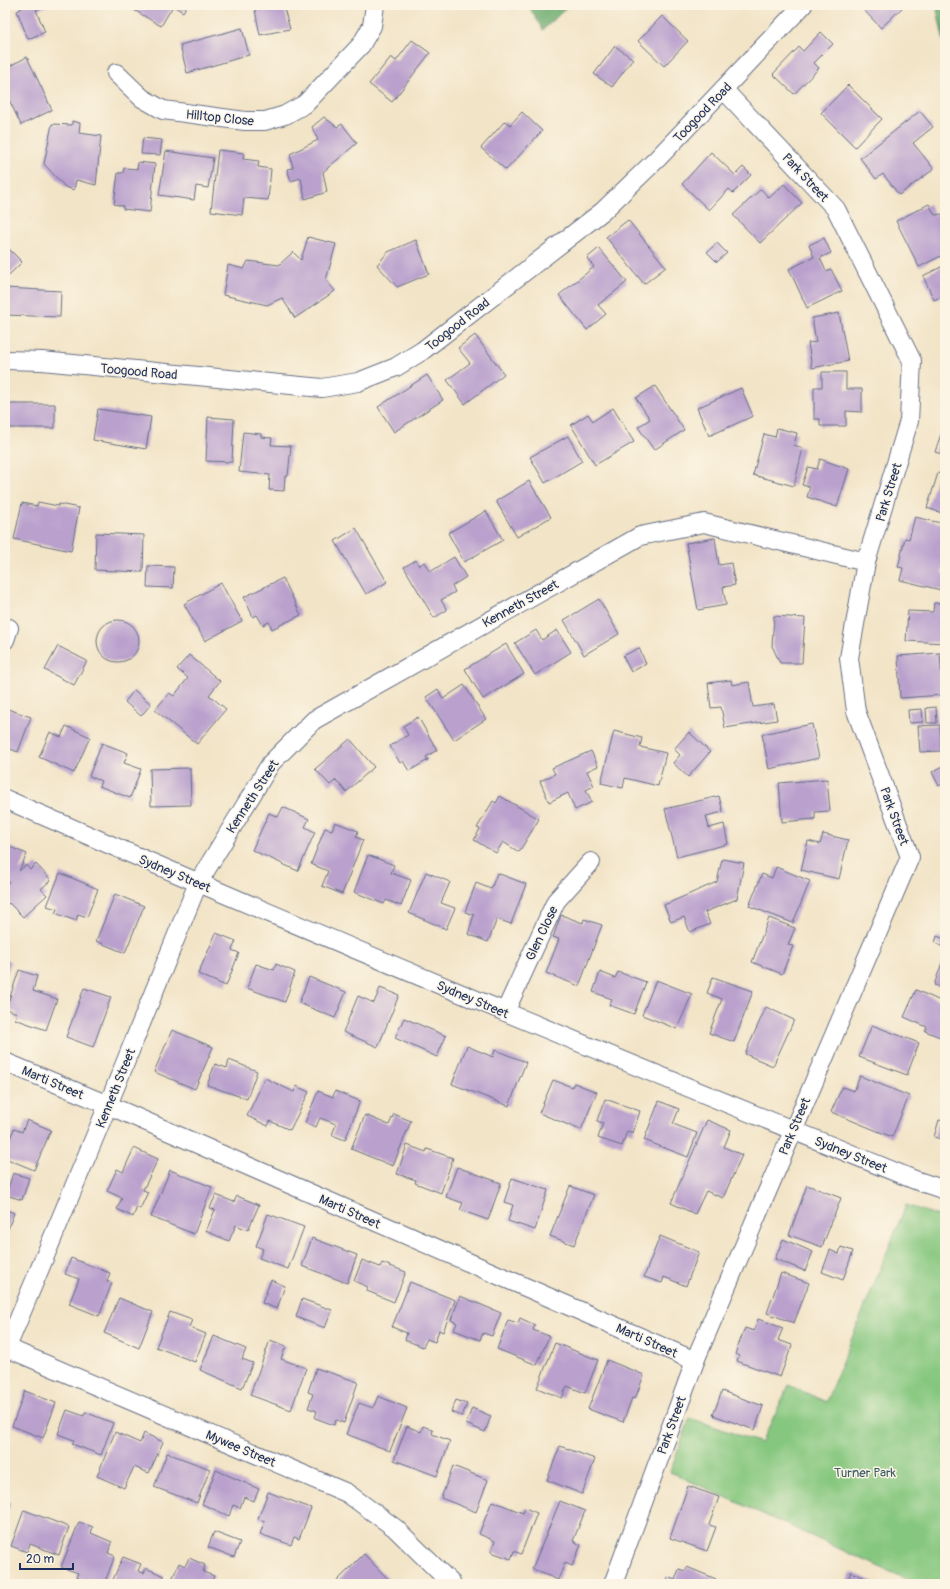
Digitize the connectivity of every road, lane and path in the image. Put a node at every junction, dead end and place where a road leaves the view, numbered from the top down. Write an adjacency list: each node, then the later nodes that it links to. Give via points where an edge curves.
1 (375, 5): 3 (street, Hilltop Close, via 372,26 361,45 305,104 285,115 265,121 245,121 163,110 142,98)
2 (803, 5): 4 (street, Toogood Road)
3 (116, 73)
4 (723, 89): 5 (street, Toogood Road, via 658,158 603,211 422,351 396,367 358,382 322,388 42,361); 6 (street, Park Street, via 836,209 912,361 909,421)
5 (5, 360)
6 (866, 562): 9 (street, Kenneth Street, via 704,523 640,536 314,720 271,763); 13 (street, Park Street, via 849,658 856,711 910,857)
7 (5, 799): 9 (street, Sydney Street)
8 (591, 862): 10 (street, Glen Close, via 556,901)
9 (198, 883): 10 (street, Sydney Street); 12 (street, Kenneth Street)
10 (505, 1012): 13 (street, Sydney Street)
11 (5, 1062): 12 (street, Marti Street)
12 (108, 1105): 15 (street, Kenneth Street); 16 (street, Marti Street)
13 (792, 1130): 14 (street, Sydney Street); 16 (street, Park Street)
14 (945, 1190)
15 (6, 1349): 17 (street, Mywee Street, via 348,1493 395,1528)
16 (695, 1361): 18 (street, Park Street)
17 (452, 1584)
18 (613, 1584)

